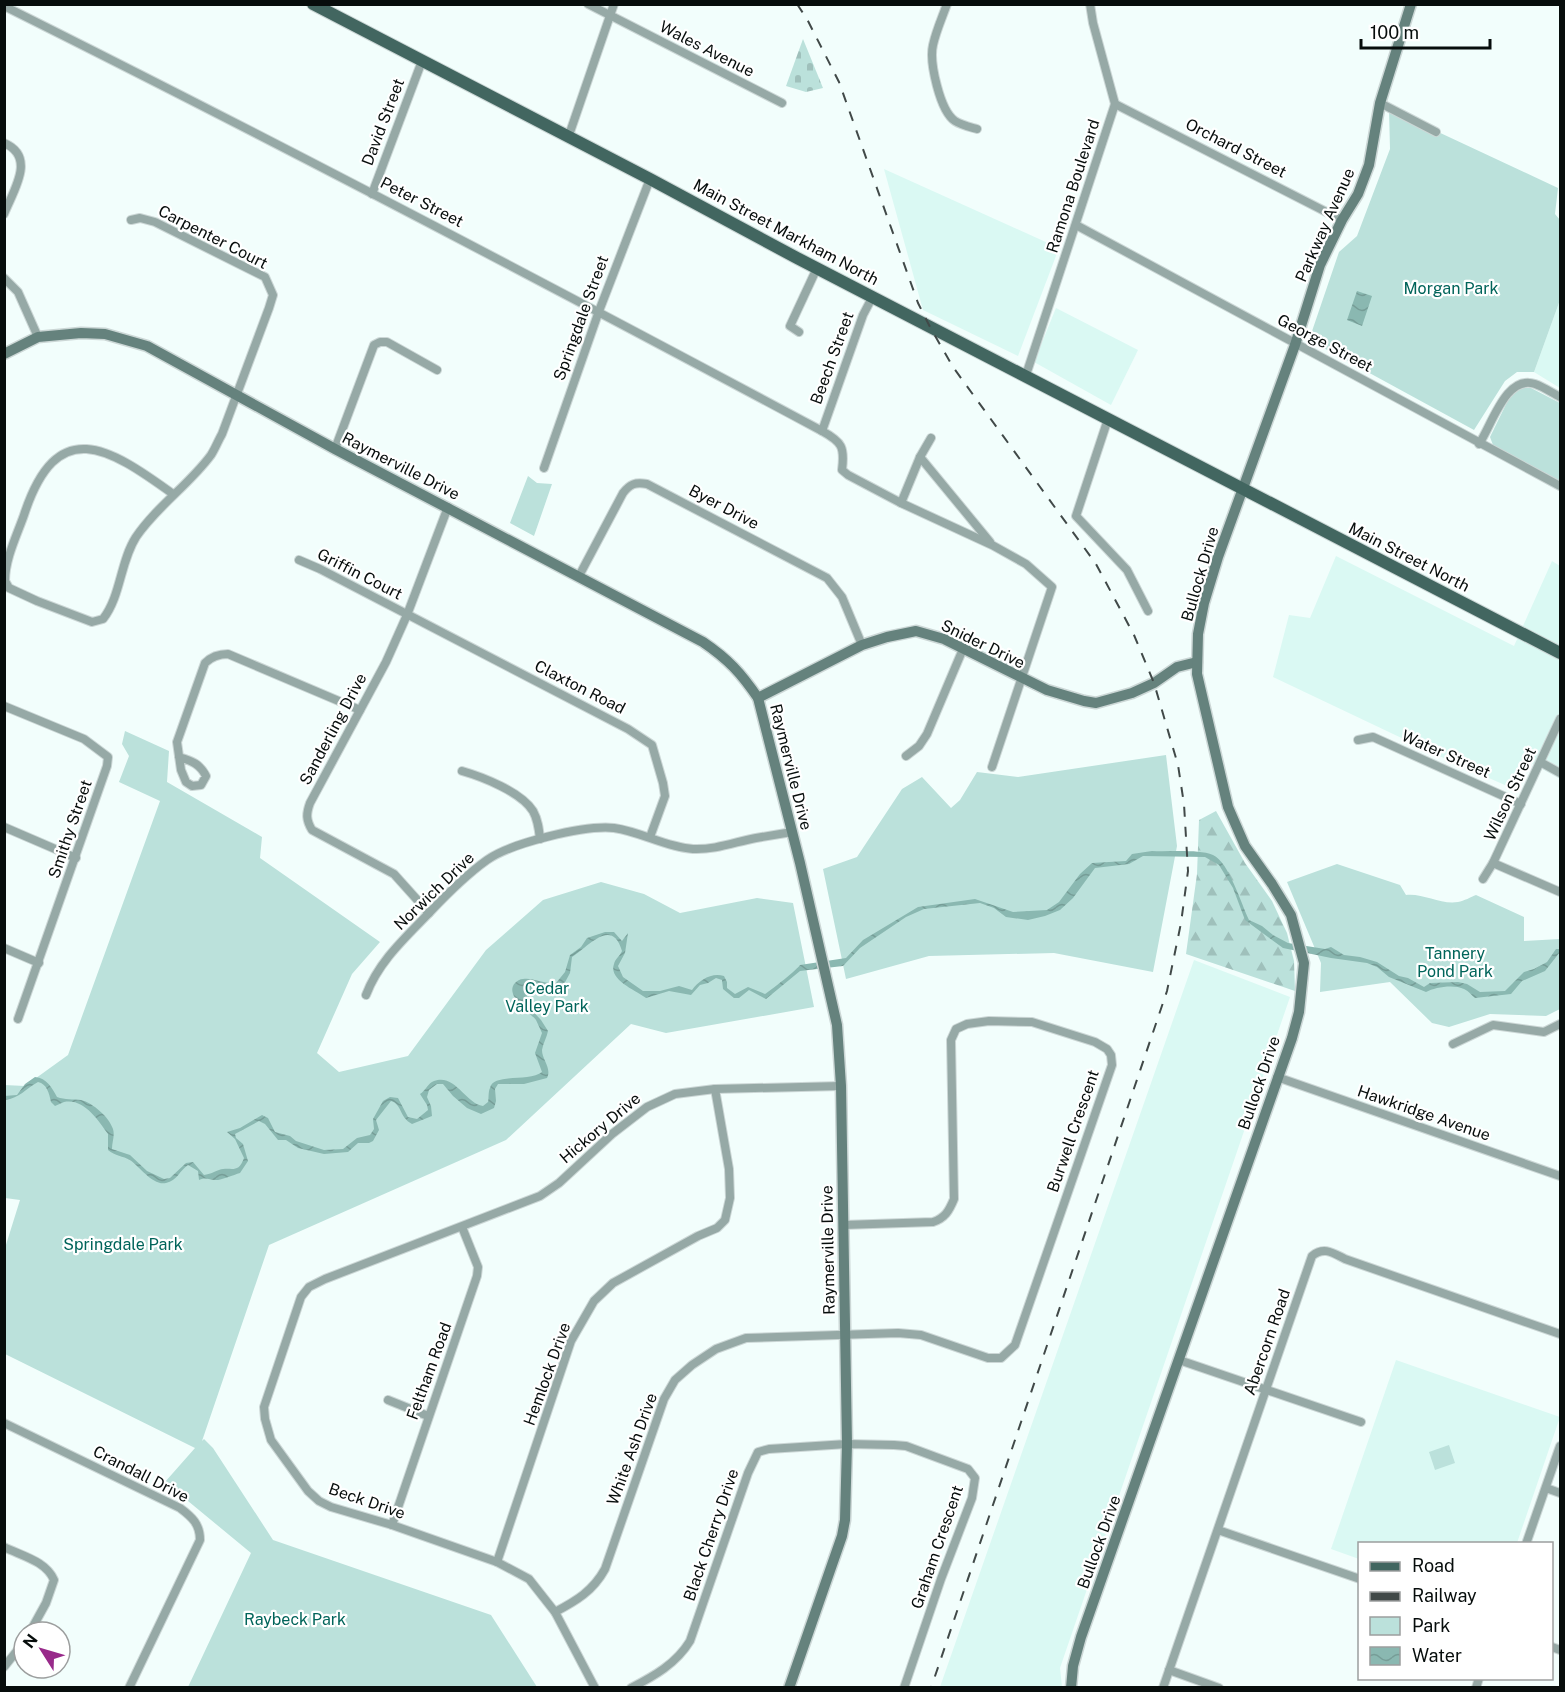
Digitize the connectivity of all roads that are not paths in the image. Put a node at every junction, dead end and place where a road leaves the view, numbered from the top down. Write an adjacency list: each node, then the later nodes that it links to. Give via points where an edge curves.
1 (313, 4): 9 (main road, Main Street Markham North)
2 (588, 4): 8 (street, Wales Avenue)
3 (614, 4): 8 (street)
4 (947, 4): 13 (street, via 933,45 935,78 949,115)
5 (1090, 4): 12 (street, Ramona Boulevard)
6 (1409, 5): 10 (street, Parkway Avenue)
7 (4, 6): 18 (street, Peter Street)
8 (610, 17): 11 (street, Wales Avenue); 15 (street)
9 (422, 61): 15 (main road, Main Street Markham North); 18 (street, David Street)
10 (1380, 102): 14 (street); 21 (street, Parkway Avenue, via 1369,165)
11 (782, 103)
12 (1115, 104): 21 (street, Orchard Street); 22 (street, Ramona Boulevard)
13 (977, 129)
14 (1436, 132)
15 (568, 138): 17 (main road, Main Street Markham North)
16 (4, 143): 19 (street, via 17,151 22,168)
17 (650, 179): 23 (main road, Main Street Markham North); 26 (street, Springdale Street)
18 (372, 194): 26 (street, Peter Street)
19 (4, 214)
20 (131, 220): 33 (street, Carpenter Court, via 155,222 265,277 273,295)
21 (1342, 220): 29 (street, Parkway Avenue, via 1320,265)
22 (1076, 225): 29 (street, George Street); 32 (street, Ramona Boulevard)
23 (818, 268): 25 (main road, Main Street Markham North); 27 (street, via 790,326)
24 (4, 278): 28 (street, via 18,292)
25 (873, 296): 32 (main road, Main Street Markham North); 36 (street, Beech Street)
26 (598, 311): 36 (street, Peter Street); 41 (street, Springdale Street)
27 (799, 332)
28 (38, 337): 30 (street, Raymerville Drive); 33 (street, Raymerville Drive, via 105,334 147,346)
29 (1294, 345): 38 (street, George Street); 43 (street, Parkway Avenue)
30 (4, 354)
31 (437, 370): 39 (street, via 387,342 374,345)
32 (1026, 375): 35 (main road, Main Street Markham North)
33 (236, 396): 39 (street, Raymerville Drive); 44 (street, Carpenter Court, via 212,454)
34 (1560, 397): 38 (street, via 1525,382 1511,388)
35 (1108, 419): 43 (main road, Main Street Markham North); 50 (street, via 1076,516 1127,570)
36 (822, 431): 45 (street, Peter Street, via 842,447 842,470)
37 (931, 438): 40 (street)
38 (1479, 444): 42 (street, George Street)
39 (335, 449): 46 (street, Raymerville Drive)
40 (920, 457): 45 (street); 47 (street)
41 (544, 468)
42 (1560, 486)
43 (1243, 489): 54 (main road, Main Street North); 55 (street, Bullock Drive, via 1204,603)
44 (173, 494): 44 (street, Carpenter Court, via 103,451 91,448 64,453 42,472 34,489 5,581 9,588 37,601 93,622 103,619 113,602 131,545 148,519)
45 (901, 503): 47 (street)
46 (448, 507): 49 (street, Raymerville Drive); 51 (street, Sanderling Drive)
47 (992, 545): 56 (street, via 1026,564 1052,587)
48 (299, 560): 51 (street, Griffin Court)
49 (579, 576): 52 (street, Byer Drive, via 628,486 636,482 647,484 827,578 842,597); 57 (street, Raymerville Drive, via 717,651 742,674)
50 (1148, 611)
51 (407, 615): 59 (street, Sanderling Drive); 71 (street, Claxton Road, via 652,745 664,796)
52 (862, 645): 53 (street, Snider Drive, via 916,631); 57 (street, Snider Drive)
53 (963, 649): 56 (street, Snider Drive); 62 (street, via 927,734)
54 (1560, 654)
55 (1197, 662): 56 (street, Snider Drive, via 1177,667 1132,693 1096,703 1059,695); 84 (street, Bullock Drive, via 1228,807 1245,846 1284,901 1304,963 1299,1012)
56 (1023, 679): 65 (street)
57 (758, 698): 70 (street, Raymerville Drive)
58 (4, 706): 73 (street, Smithy Street, via 84,739 108,757)
59 (360, 710): 63 (street, via 221,654 211,657 201,672 177,742); 77 (street, Sanderling Drive, via 310,803 307,822 312,830 394,874)
60 (1560, 719): 64 (street, Wilson Street)
61 (1358, 741): 68 (street, Water Street, via 1373,737)
62 (906, 756)
63 (179, 757)
64 (1542, 763): 67 (street); 68 (street, Wilson Street)
65 (992, 767)
66 (462, 771): 72 (street, via 481,776 525,801 538,821)
67 (1560, 773)
68 (1521, 804): 74 (street, Wilson Street)
69 (4, 827): 73 (street)
70 (792, 832): 71 (street, Norwich Drive, via 695,849 675,847); 85 (street, Raymerville Drive, via 837,1025)
71 (650, 837): 72 (street, Norwich Drive, via 614,828 595,828)
72 (540, 839): 77 (street, Norwich Drive, via 487,860)
73 (76, 858): 79 (street, Smithy Street)
74 (1493, 863): 75 (street, Wilson Street); 76 (street)
75 (1483, 879)
76 (1560, 892)
77 (429, 913): 80 (street, Norwich Drive, via 391,952)
78 (4, 948): 79 (street)
79 (39, 963): 81 (street, Smithy Street)
80 (366, 995)
81 (18, 1019)
82 (1560, 1024): 83 (street, via 1544,1032 1492,1025)
83 (1452, 1044)
84 (1277, 1077): 87 (street, Hawkridge Avenue); 92 (street, Bullock Drive)
85 (841, 1086): 86 (street, Hickory Drive); 88 (street, Raymerville Drive)
86 (715, 1089): 89 (street, Hickory Drive, via 658,1100 612,1134 550,1190); 106 (street, Hemlock Drive, via 729,1169 730,1197 725,1220 717,1228 613,1283 594,1301 571,1341)
87 (1560, 1176)
88 (843, 1225): 91 (street, Raymerville Drive); 91 (street, Burwell Crescent, via 933,1222 950,1211 954,1199 951,1041 961,1025 1032,1022 1095,1042 1112,1055 1112,1065 1010,1352 1001,1358 988,1358 915,1334)
89 (462, 1227): 95 (street, Feltham Road, via 478,1267 477,1276); 102 (street, Beck Drive, via 309,1287 301,1298 264,1407 271,1440 308,1491 331,1506)
90 (1560, 1334): 93 (street, Abercorn Road, via 1328,1250 1320,1251 1312,1256)
91 (845, 1336): 98 (street, Raymerville Drive); 108 (street, White Ash Drive, via 746,1338 716,1349 684,1371 664,1399 598,1582 582,1597)
92 (1179, 1360): 93 (street); 116 (street, Bullock Drive, via 1082,1637)
93 (1266, 1389): 96 (street); 103 (street, Abercorn Road)
94 (388, 1400): 95 (street)
95 (428, 1416): 102 (street, Feltham Road)
96 (1361, 1422)
97 (4, 1423): 111 (street, Crandall Drive, via 180,1508 200,1530 200,1540)
98 (847, 1444): 113 (street, Black Cherry Drive, via 758,1452 690,1641 679,1657); 114 (street, Raymerville Drive, via 842,1536); 115 (street, Graham Crescent, via 906,1446 968,1469 975,1478 972,1498)
99 (1560, 1446): 100 (street)
100 (1546, 1488): 101 (street); 104 (street)
101 (1560, 1493)
102 (392, 1525): 106 (street, Beck Drive)
103 (1218, 1530): 107 (street); 110 (street, Abercorn Road)
104 (1527, 1542)
105 (4, 1547): 109 (street, via 43,1565 51,1573 54,1580)
106 (497, 1562): 108 (street, Beck Drive, via 529,1579)
107 (1358, 1579)
108 (555, 1612): 112 (street, Beck Drive)
109 (37, 1620)
110 (1169, 1670): 117 (street, Abercorn Road); 118 (street)
111 (129, 1688)
112 (595, 1688)
113 (631, 1688)
114 (789, 1688)
115 (904, 1688)
116 (1071, 1688)
117 (1163, 1688)
118 (1219, 1688)

